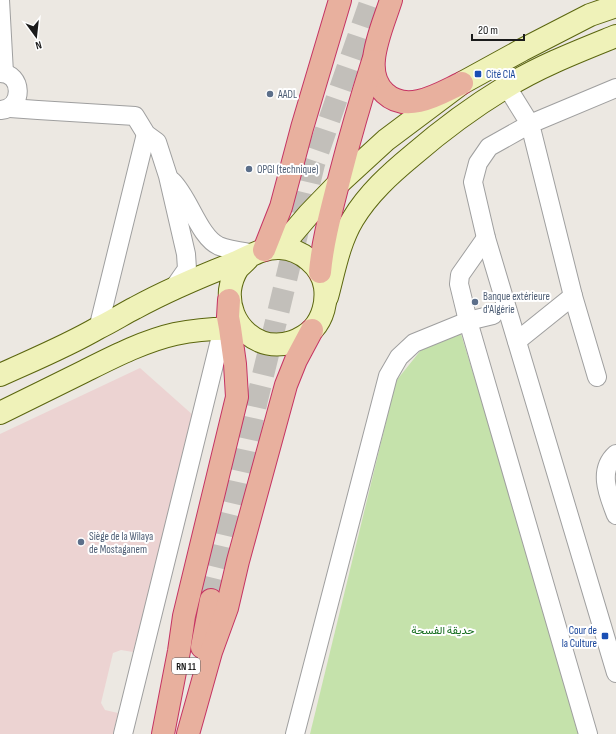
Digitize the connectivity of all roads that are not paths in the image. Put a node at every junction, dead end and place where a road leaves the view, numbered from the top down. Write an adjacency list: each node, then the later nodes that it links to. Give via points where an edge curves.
1 (0, 0): 7 (street)
2 (340, 0): 17 (highway, via 281,208)
3 (391, 0): 6 (highway)
4 (616, 6): 8 (main road, via 584,18)
5 (616, 36): 9 (main road)
6 (373, 61): 8 (highway, via 378,87 395,100 419,102); 15 (highway)
7 (2, 73): 11 (street, via 14,79 18,88 17,99)
8 (462, 83): 15 (main road, via 386,140)
9 (507, 86): 12 (street); 22 (main road, via 436,136 377,187 352,219 338,254)
10 (616, 88): 12 (street)
11 (5, 109): 13 (street, via 135,116)
12 (530, 124): 16 (street, via 489,147 478,163 473,182); 20 (street)
13 (146, 134): 14 (street, via 157,142); 25 (street)
14 (168, 176): 17 (street, via 180,188 210,240 220,246); 19 (street, via 186,254 187,270)
15 (338, 184): 17 (main road, via 309,214); 18 (highway, via 326,228)
16 (486, 238): 24 (street, via 460,275 459,284); 28 (street)
17 (262, 252): 18 (main road, via 296,252 310,260); 19 (main road); 21 (main road, via 238,269 231,284)
18 (320, 272): 22 (main road, via 325,286)
19 (173, 289): 25 (main road)
20 (573, 296): 28 (street); 30 (street)
21 (229, 300): 26 (highway, via 228,317)
22 (325, 302): 27 (main road, via 321,317)
23 (493, 316): 24 (street)
24 (468, 321): 40 (street, via 414,343 399,357 388,376); 41 (street)
25 (98, 329): 29 (main road)
26 (232, 329): 27 (main road, via 270,344 286,344 300,339); 31 (main road, via 198,330 150,342 111,358); 35 (street); 36 (highway, via 236,397 184,616)
27 (312, 330): 39 (highway, via 286,385 227,608 211,652)
28 (517, 341): 34 (street)
29 (0, 375)
30 (597, 377)
31 (0, 413)
32 (616, 454): 33 (street, via 605,477)
33 (616, 515)
34 (616, 673)
35 (123, 734)
36 (163, 734)
37 (167, 734): 38 (highway, RN 11, via 207,598)
38 (184, 734)
39 (188, 734)
40 (295, 734)
41 (588, 734)

